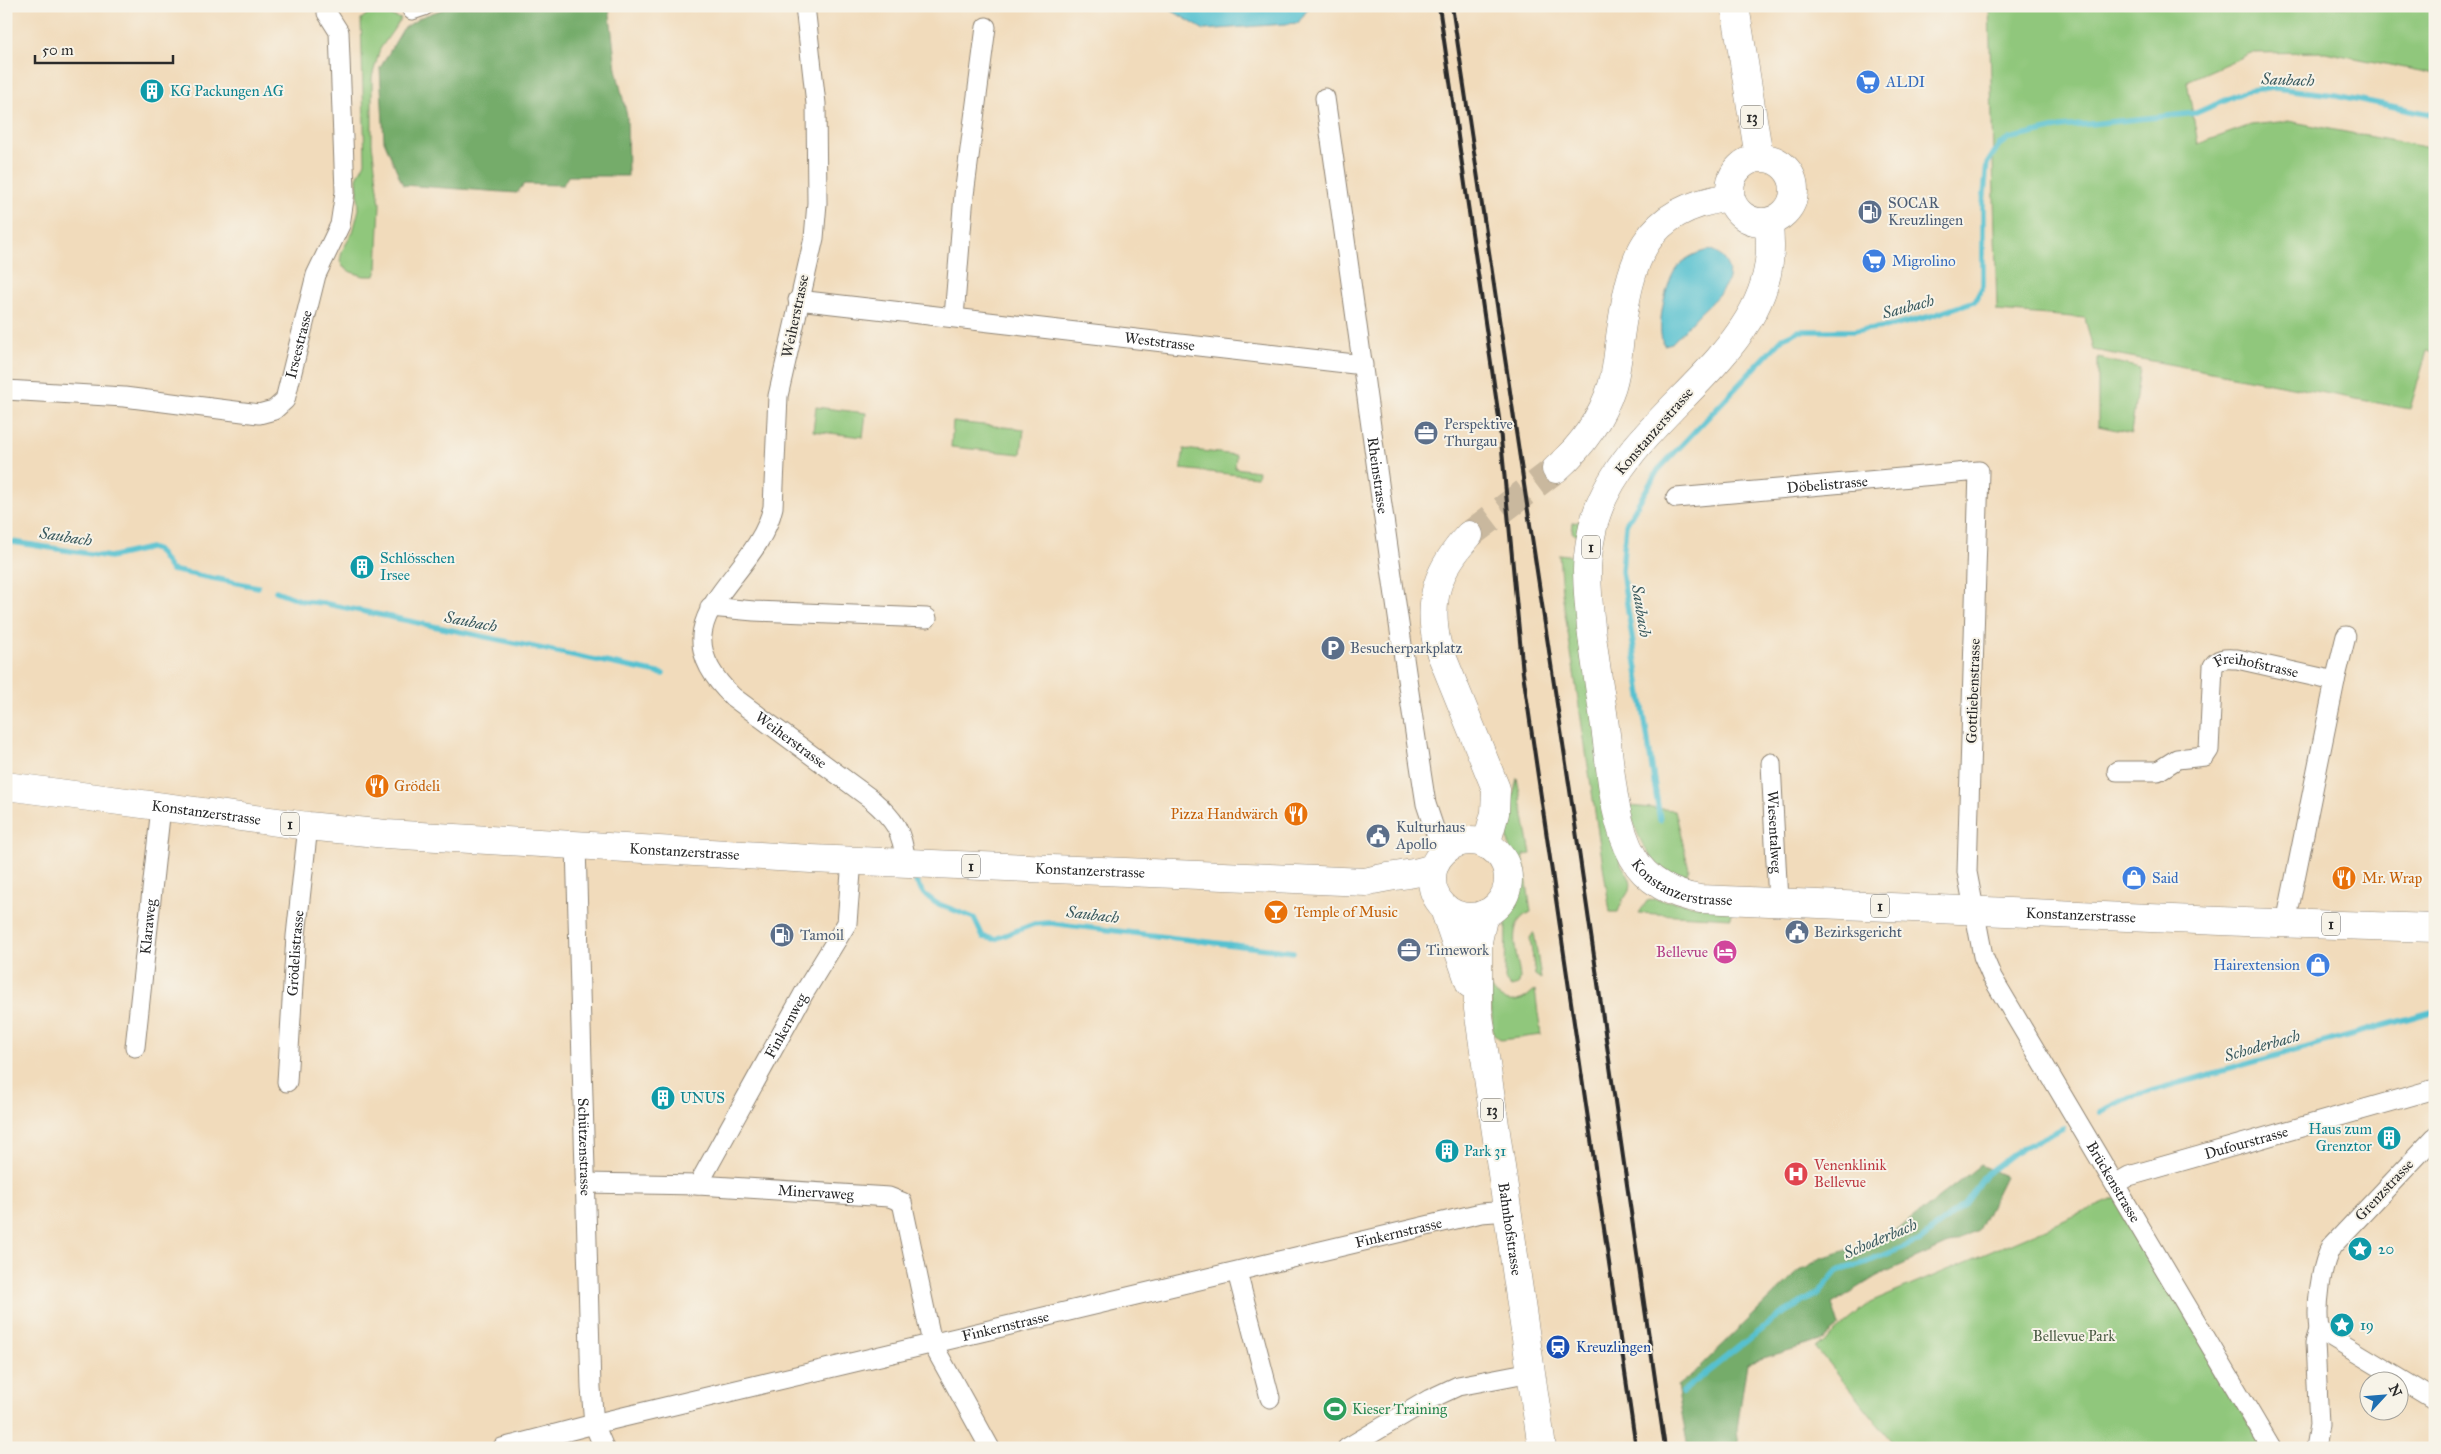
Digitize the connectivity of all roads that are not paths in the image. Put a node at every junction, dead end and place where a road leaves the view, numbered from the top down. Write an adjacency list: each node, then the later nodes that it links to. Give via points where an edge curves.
1 (805, 6): 9 (street, Weiherstrasse, via 816,104 817,204 814,238)
2 (1735, 6): 6 (main road, 13)
3 (327, 13): 12 (street, Irseestrasse, via 339,32 345,192 340,224 316,275 285,400 274,410 259,414 124,397)
4 (986, 27): 10 (street, via 964,195)
5 (1325, 98): 11 (street, Rheinstrasse)
6 (1759, 157): 7 (main road, via 1739,166 1733,175); 8 (main road, via 1779,162 1787,169 1795,189 1787,210)
7 (1730, 198): 8 (main road, via 1740,214 1758,222); 13 (main road, via 1706,201 1682,211 1668,219 1648,240 1634,263 1613,383 1605,404 1592,429)
8 (1768, 222): 33 (main road, Konstanzerstrasse / 1, via 1768,272 1755,309 1732,343 1618,470 1597,513 1587,568 1590,621 1616,801 1622,830 1634,858 1651,879 1687,897)
9 (798, 300): 10 (street, Weststrasse); 17 (street, Weiherstrasse, via 778,396 773,506 769,524)
10 (954, 317): 11 (street, Weststrasse)
11 (1363, 365): 28 (street, Rheinstrasse, via 1392,592 1426,804)
12 (6, 390)
13 (1556, 469)
14 (1979, 471): 15 (street, Döbelistrasse); 34 (street, Gottliebenstrasse, via 1967,872)
15 (1676, 498)
16 (1469, 535): 27 (main road, via 1450,555 1440,576 1433,600 1432,623 1436,644 1496,788 1495,813)
17 (710, 607): 18 (street); 30 (street, Weiherstrasse, via 702,637 703,651 714,677 733,698 892,817 899,828)
18 (927, 618)
19 (2346, 636): 20 (street)
20 (2335, 681): 22 (street, Freihofstrasse, via 2237,659 2216,661 2213,666 2209,750 2205,756 2177,759 2158,771); 36 (street)
21 (1771, 762): 33 (street, Wiesentalweg)
22 (2118, 772)
23 (6, 786): 24 (main road, Konstanzerstrasse / 1)
24 (161, 807): 25 (main road, Konstanzerstrasse / 1); 39 (street, Klaraweg)
25 (308, 826): 26 (main road, Konstanzerstrasse / 1); 40 (street, Grödelistrasse, via 296,936)
26 (576, 845): 29 (main road, Konstanzerstrasse / 1); 43 (street, Schützenstrasse)
27 (1486, 845): 28 (main road, via 1466,841); 35 (main road, via 1503,860 1508,882 1500,902)
28 (1440, 858): 31 (main road, Konstanzerstrasse / 1, via 1418,874 1381,877); 32 (main road, via 1432,883)
29 (852, 860): 30 (main road, Konstanzerstrasse / 1); 45 (street, Finkernweg, via 847,923 804,993)
30 (906, 863): 31 (main road, Konstanzerstrasse / 1)
31 (1366, 882): 32 (main road, Konstanzerstrasse / 1, via 1382,890)
32 (1440, 902): 35 (main road, via 1458,915 1475,917); 38 (main road, Bahnhofstrasse / 13, via 1458,943)
33 (1778, 902): 34 (main road, Konstanzerstrasse / 1)
34 (1974, 910): 36 (main road, Konstanzerstrasse / 1); 44 (street, Brückenstrasse, via 1983,956 1992,977)
35 (1484, 914): 38 (main road, Bahnhofstrasse / 13, via 1478,941)
36 (2286, 922): 37 (main road, Konstanzerstrasse / 1)
37 (2435, 928)
38 (1478, 1009): 46 (main road, Bahnhofstrasse / 13)
39 (136, 1047)
40 (287, 1082)
41 (2435, 1089): 44 (street, Dufourstrasse, via 2129,1176)
42 (2435, 1137): 48 (street, Grenzstrasse, via 2326,1255 2317,1316)
43 (585, 1183): 45 (street, Minervaweg); 53 (street, Schützenstrasse)
44 (2115, 1184): 59 (street, Brückenstrasse)
45 (698, 1185): 49 (street, Minervaweg, via 890,1196 902,1202)
46 (1508, 1211): 47 (street, Finkernstrasse, via 1481,1212); 50 (main road, Bahnhofstrasse / 13)
47 (1237, 1272): 49 (street, Finkernstrasse); 51 (street)
48 (2319, 1330): 52 (street); 60 (street, Grenzstrasse, via 2315,1343 2319,1425)
49 (932, 1343): 53 (street, Finkernstrasse); 56 (street)
50 (1531, 1372): 57 (street, via 1458,1386); 58 (main road, Bahnhofstrasse / 13)
51 (1270, 1398)
52 (2435, 1400)
53 (594, 1424): 54 (street, Finkernstrasse); 55 (street, Schützenstrasse)
54 (502, 1448)
55 (604, 1448)
56 (990, 1448)
57 (1348, 1448)
58 (1542, 1448)
59 (2271, 1448)
60 (2315, 1448)

